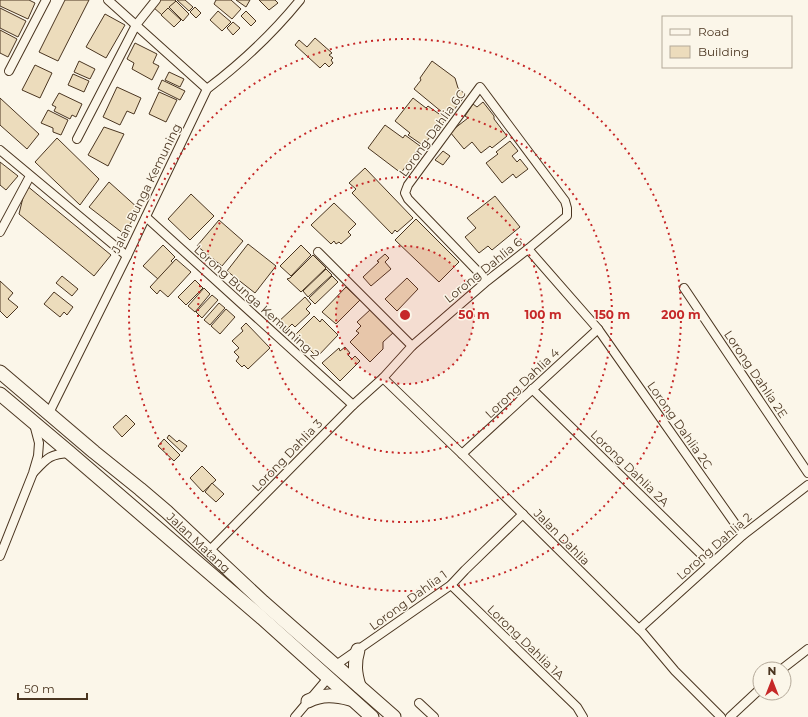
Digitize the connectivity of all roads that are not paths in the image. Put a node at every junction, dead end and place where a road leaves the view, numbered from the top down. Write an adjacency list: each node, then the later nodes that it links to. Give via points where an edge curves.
1 (46, 0): 6 (street)
2 (108, 0): 5 (street)
3 (156, 0): 5 (street)
4 (300, 0): 8 (street, Jalan Bunga Kemuning, via 231,70)
5 (136, 25): 8 (street); 9 (street)
6 (9, 70)
7 (480, 87): 14 (street, Lorong Dahlia 6, via 568,208 566,216); 17 (street, Lorong Dahlia 6C, via 405,193)
8 (207, 89): 12 (street, Jalan Bunga Kemuning)
9 (77, 138)
10 (0, 150): 11 (street)
11 (30, 176): 13 (street); 16 (street)
12 (146, 217): 16 (street, Jalan Bunga Kemuning); 25 (street, Lorong Bunga Kemuning 2)
13 (0, 232)
14 (528, 249): 17 (street, Lorong Dahlia 6); 19 (street, Lorong Dahlia 2C)
15 (318, 252): 20 (street)
16 (127, 256): 26 (street, Jalan Bunga Kemuning)
17 (487, 281): 20 (street, Lorong Dahlia 6)
18 (684, 288): 31 (street, Lorong Dahlia 2E)
19 (598, 329): 23 (street, Lorong Dahlia 4); 34 (street, Lorong Dahlia 2C)
20 (412, 346): 22 (street, Lorong Dahlia 6)
21 (0, 372): 26 (main road, Jalan Matang)
22 (383, 378): 25 (street, Lorong Dahlia 3); 29 (street, Jalan Dahlia)
23 (532, 389): 29 (street, Lorong Dahlia 4); 37 (street, Lorong Dahlia 2A)
24 (0, 394): 27 (main road, Jalan Matang)
25 (353, 405): 35 (street, Lorong Dahlia 3)
26 (48, 413): 35 (main road, Jalan Matang, via 140,488)
27 (34, 422): 28 (main road, Jalan Matang); 30 (street, via 39,443)
28 (70, 453): 30 (street, via 55,454); 45 (main road, Jalan Matang)
29 (462, 454): 33 (street, Jalan Dahlia)
30 (33, 472): 36 (street)
31 (808, 473)
32 (808, 485): 34 (street, Lorong Dahlia 2)
33 (523, 514): 38 (street, Lorong Dahlia 1); 39 (street, Jalan Dahlia)
34 (743, 535): 37 (street, Lorong Dahlia 2)
35 (209, 551): 40 (main road, Jalan Matang)
36 (0, 556)
37 (710, 563): 39 (street, Lorong Dahlia 2)
38 (451, 585): 42 (street, Lorong Dahlia 1); 55 (street, Lorong Dahlia 1A, via 577,707)
39 (639, 629): 56 (street, Jalan Dahlia, via 675,671)
40 (317, 649): 44 (main road, Jalan Matang); 45 (main road, via 332,667)
41 (808, 649): 43 (street)
42 (358, 650): 44 (street, Lorong Dahlia 1); 46 (main road, via 355,673)
43 (792, 661)
44 (336, 665): 46 (main road, Jalan Matang)
45 (328, 678): 48 (main road, Jalan Matang); 49 (street)
46 (359, 686): 53 (main road, Jalan Matang)
47 (752, 696): 57 (street)
48 (352, 699): 49 (main road, via 337,695 317,697); 52 (main road, Jalan Matang)
49 (308, 701): 51 (street)
50 (419, 703): 54 (street)
51 (294, 717)
52 (372, 717)
53 (394, 717)
54 (434, 717)
55 (583, 717)
56 (721, 717)
57 (730, 717)

